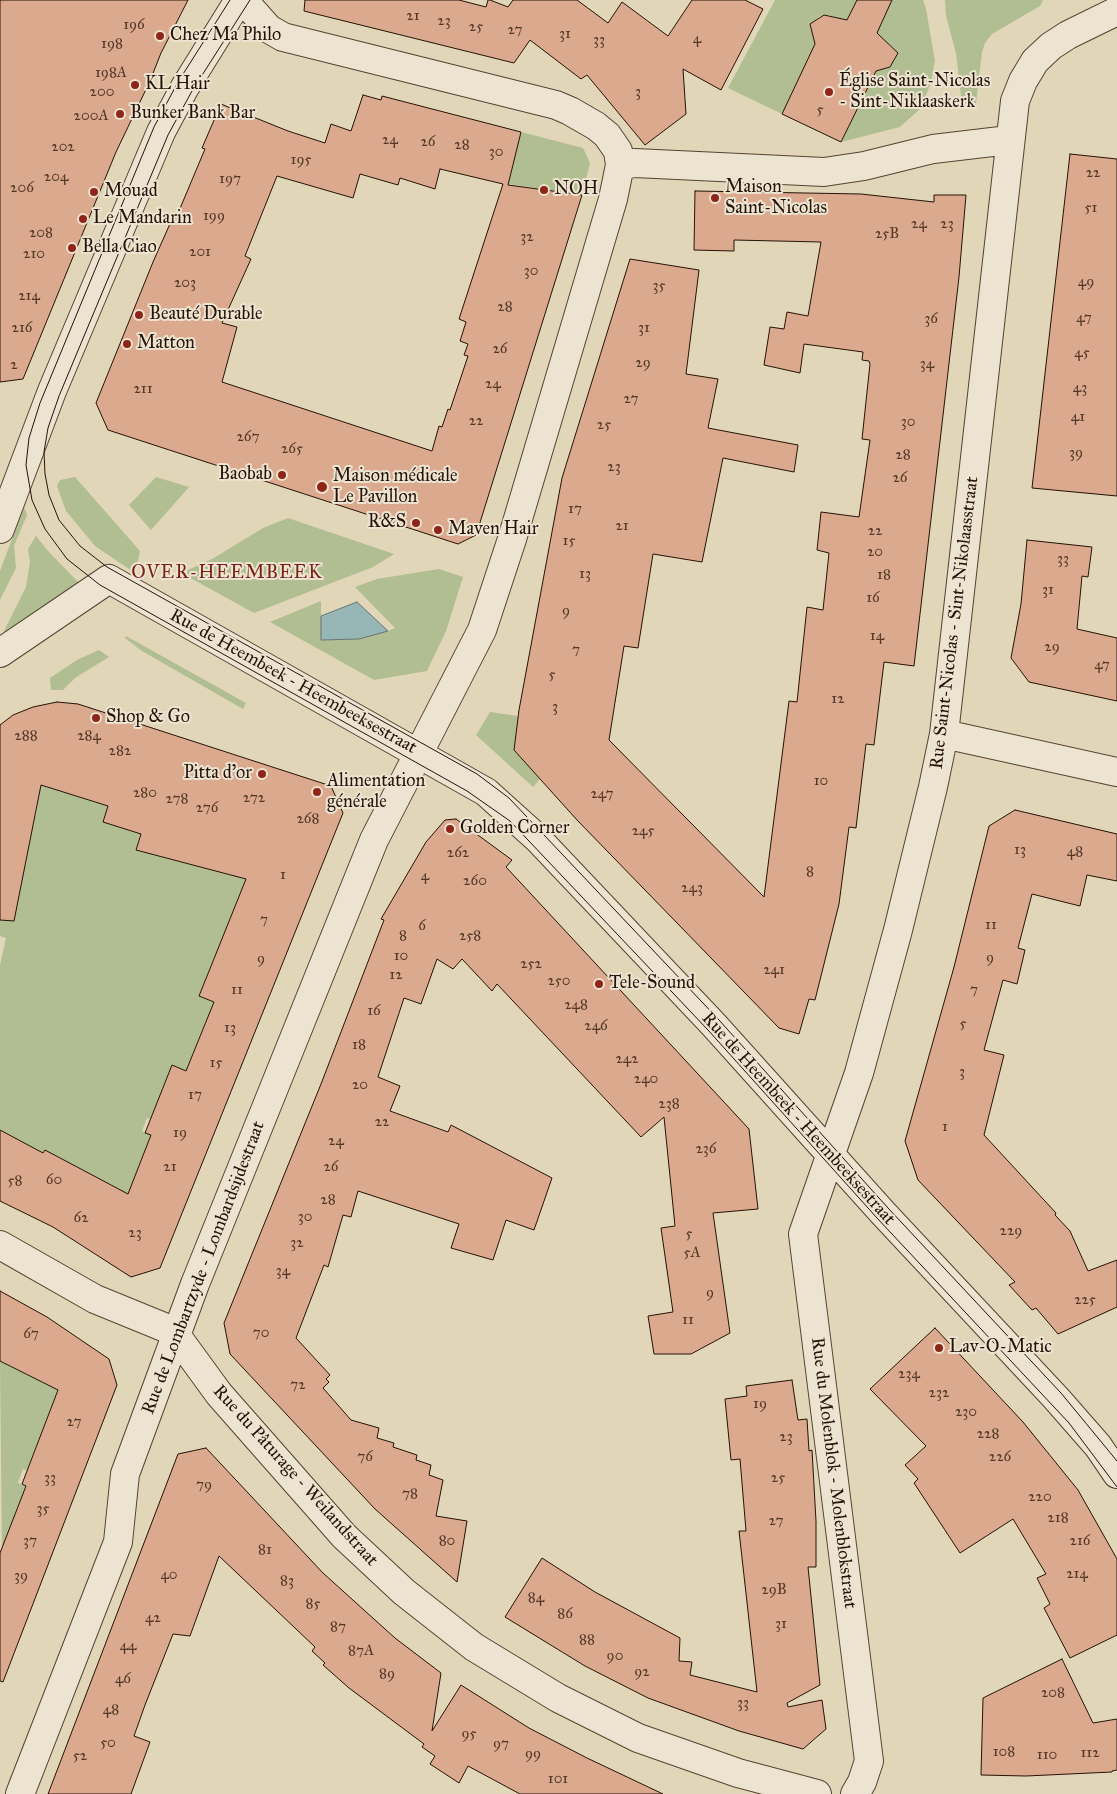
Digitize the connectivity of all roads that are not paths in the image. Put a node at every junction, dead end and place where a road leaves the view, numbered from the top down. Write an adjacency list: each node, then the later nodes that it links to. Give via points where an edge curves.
1 (239, 0): 6 (street, via 161,132 52,391)
2 (243, 0): 5 (street, via 269,29 283,37 570,111 607,135 618,151)
3 (1117, 11): 4 (street, Rue Saint-Nicolas - Sint-Nikolaasstraat, via 1068,35 1035,61 1022,81 1015,101)
4 (1009, 140): 5 (street, via 933,149 824,172 635,163); 9 (street, Rue Saint-Nicolas - Sint-Nikolaasstraat)
5 (620, 165): 10 (street, Rue de Lombartzyde - Lombardsijdestraat, via 613,199 482,630)
6 (9, 476): 7 (street)
7 (0, 529)
8 (0, 653): 10 (street, Rue de Heembeek - Heembeeksestraat, via 109,579)
9 (944, 734): 11 (street); 12 (street, Rue Saint-Nicolas - Sint-Nikolaasstraat, via 898,930 859,1073)
10 (420, 753): 12 (street, Rue de Heembeek - Heembeeksestraat, via 486,792 537,838); 14 (street, Rue de Lombartzyde - Lombardsijdestraat, via 374,840)
11 (1117, 772)
12 (830, 1153): 15 (street, Rue de Heembeek - Heembeeksestraat, via 1056,1398 1098,1446); 18 (street, Rue du Molenblok - Molenblokstraat, via 802,1234 869,1761)
13 (0, 1245): 14 (street, Rue du Pâturage - Weilandstraat, via 95,1299)
14 (176, 1335): 16 (street, Rue de Lombartzyde - Lombardsijdestraat, via 125,1474 118,1542); 17 (street, Rue du Pâturage - Weilandstraat, via 219,1394 344,1536 455,1634 515,1674 638,1738 738,1773)
15 (1117, 1474)
16 (20, 1794)
17 (816, 1794)
18 (855, 1794)

